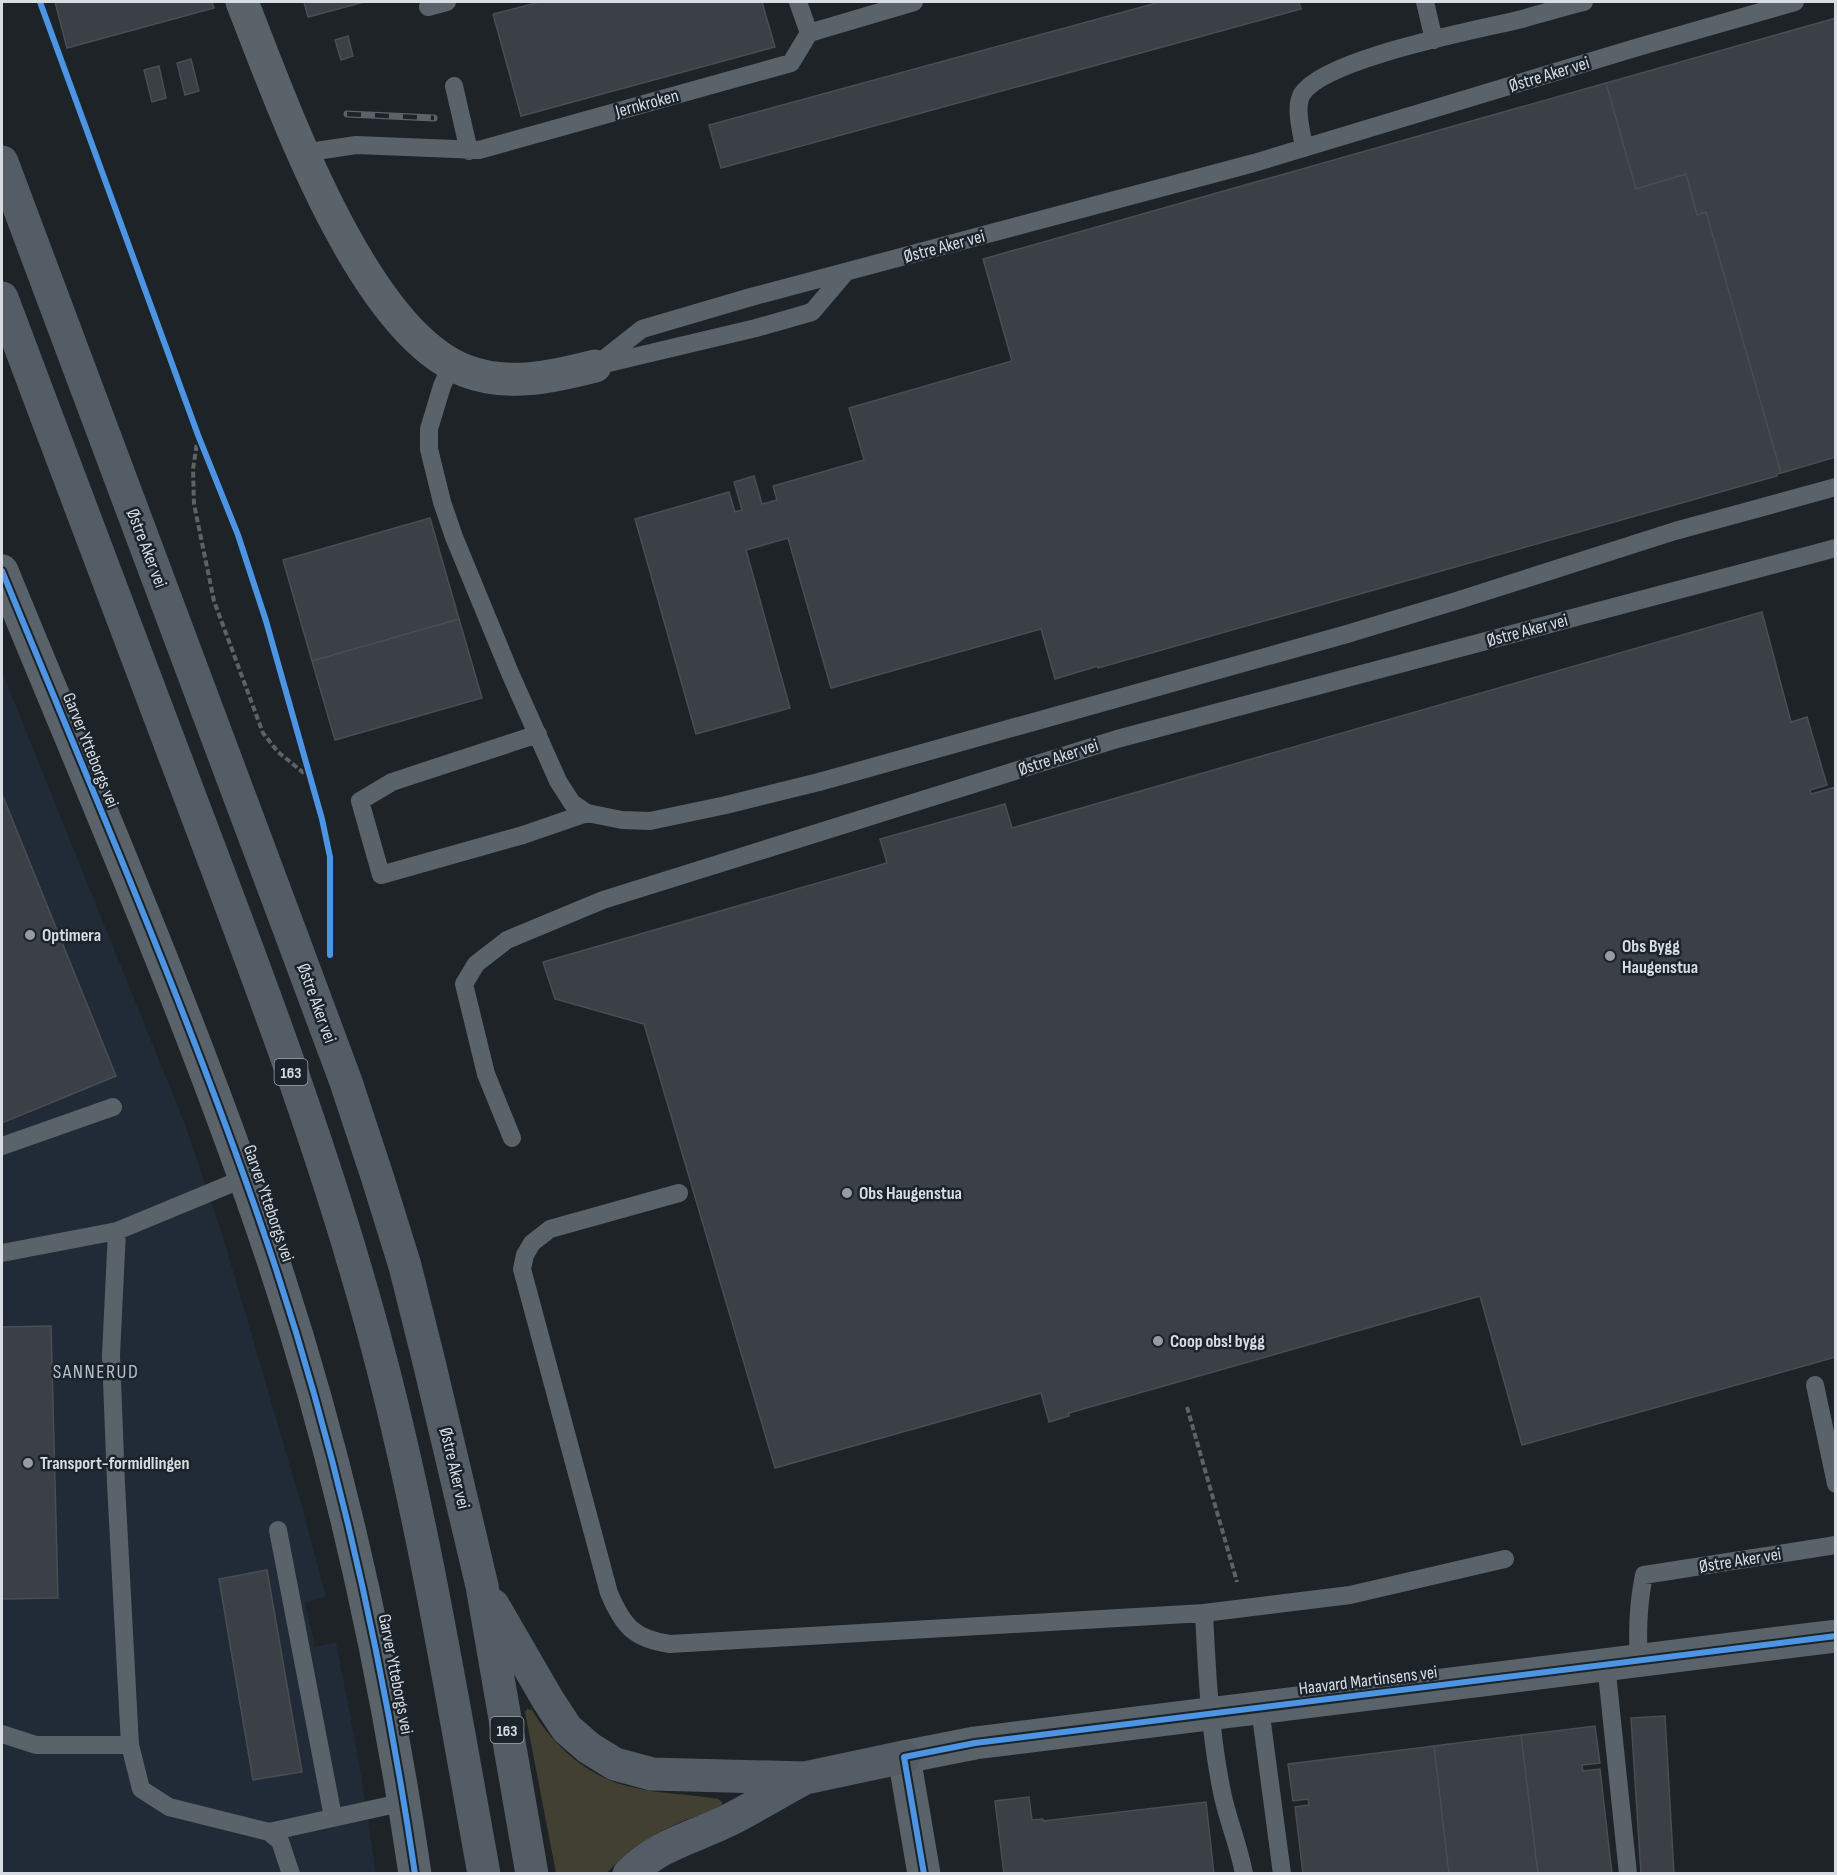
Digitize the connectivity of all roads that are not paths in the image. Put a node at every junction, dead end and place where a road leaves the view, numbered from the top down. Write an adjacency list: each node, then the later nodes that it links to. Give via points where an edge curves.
1 (242, 2): 14 (street)
2 (447, 2): 8 (lane)
3 (798, 2): 9 (lane)
4 (914, 2): 9 (lane)
5 (1425, 2): 10 (lane)
6 (1584, 2): 10 (lane)
7 (1795, 2): 12 (lane, Østre Aker vei)
8 (428, 7)
9 (809, 33): 13 (lane, Jernkroken, via 791,63)
10 (1434, 40): 12 (lane, via 1349,64 1319,78 1299,101)
11 (454, 86): 13 (lane)
12 (1304, 148): 16 (lane, Østre Aker vei)
13 (468, 151): 14 (lane, Jernkroken, via 356,145)
14 (303, 153): 18 (street, via 368,277 428,349)
15 (2, 162): 37 (highway, Østre Aker vei / 163, via 357,1114 408,1276)
16 (846, 272): 19 (lane, Østre Aker vei, via 642,329); 19 (lane, via 812,312)
17 (2, 298): 53 (highway, 163, via 245,942 336,1204 387,1381 414,1500)
18 (452, 364): 19 (street, via 499,380 551,377); 23 (lane, via 429,429 429,449 454,537)
19 (595, 366)
20 (1836, 487): 24 (lane, via 1675,531 1347,634 819,782 650,821)
21 (1836, 548): 26 (lane, Østre Aker vei, via 1117,739 603,900 507,940 476,964 464,984 486,1074)
22 (2, 571): 28 (street, Garver Ytteborgs vei, via 175,995)
23 (538, 734): 24 (lane, via 558,781 572,803); 24 (lane, via 392,782 360,801 381,875)
24 (588, 813)
25 (113, 1107): 27 (lane)
26 (512, 1138)
27 (2, 1146)
28 (245, 1178): 30 (lane); 48 (street, Garver Ytteborgs vei, via 301,1348 344,1500)
29 (679, 1193): 38 (lane, via 550,1229 532,1243 522,1269 609,1593 624,1622 636,1633 670,1644)
30 (117, 1231): 31 (lane); 45 (lane, via 111,1355)
31 (2, 1253)
32 (1815, 1385): 33 (lane)
33 (1836, 1484)
34 (278, 1530): 49 (lane)
35 (1836, 1545): 40 (lane, Østre Aker vei, via 1644,1575 1638,1604)
36 (1505, 1559): 38 (lane, via 1350,1595)
37 (482, 1587): 47 (highway, via 567,1729 615,1764 652,1774); 54 (highway, Østre Aker vei / 163)
38 (1204, 1613): 43 (lane)
39 (1836, 1636): 40 (street, Haavard Martinsens vei)
40 (1639, 1660): 41 (street, Haavard Martinsens vei)
41 (1606, 1664): 42 (street, Haavard Martinsens vei); 59 (lane)
42 (1260, 1708): 43 (street, Haavard Martinsens vei); 58 (lane)
43 (1210, 1715): 46 (street, Haavard Martinsens vei, via 975,1743); 57 (lane, via 1223,1799)
44 (2, 1734): 45 (lane, via 36,1744)
45 (130, 1745): 50 (lane, via 141,1789 169,1807)
46 (904, 1756): 47 (highway); 56 (street)
47 (805, 1778): 55 (highway, via 654,1853)
48 (405, 1802): 49 (lane); 52 (street, Garver Ytteborgs vei)
49 (333, 1817): 50 (lane)
50 (269, 1832): 51 (lane, via 280,1841)
51 (291, 1874)
52 (415, 1874)
53 (484, 1874)
54 (532, 1874)
55 (628, 1874)
56 (924, 1874)
57 (1244, 1874)
58 (1282, 1874)
59 (1628, 1874)

